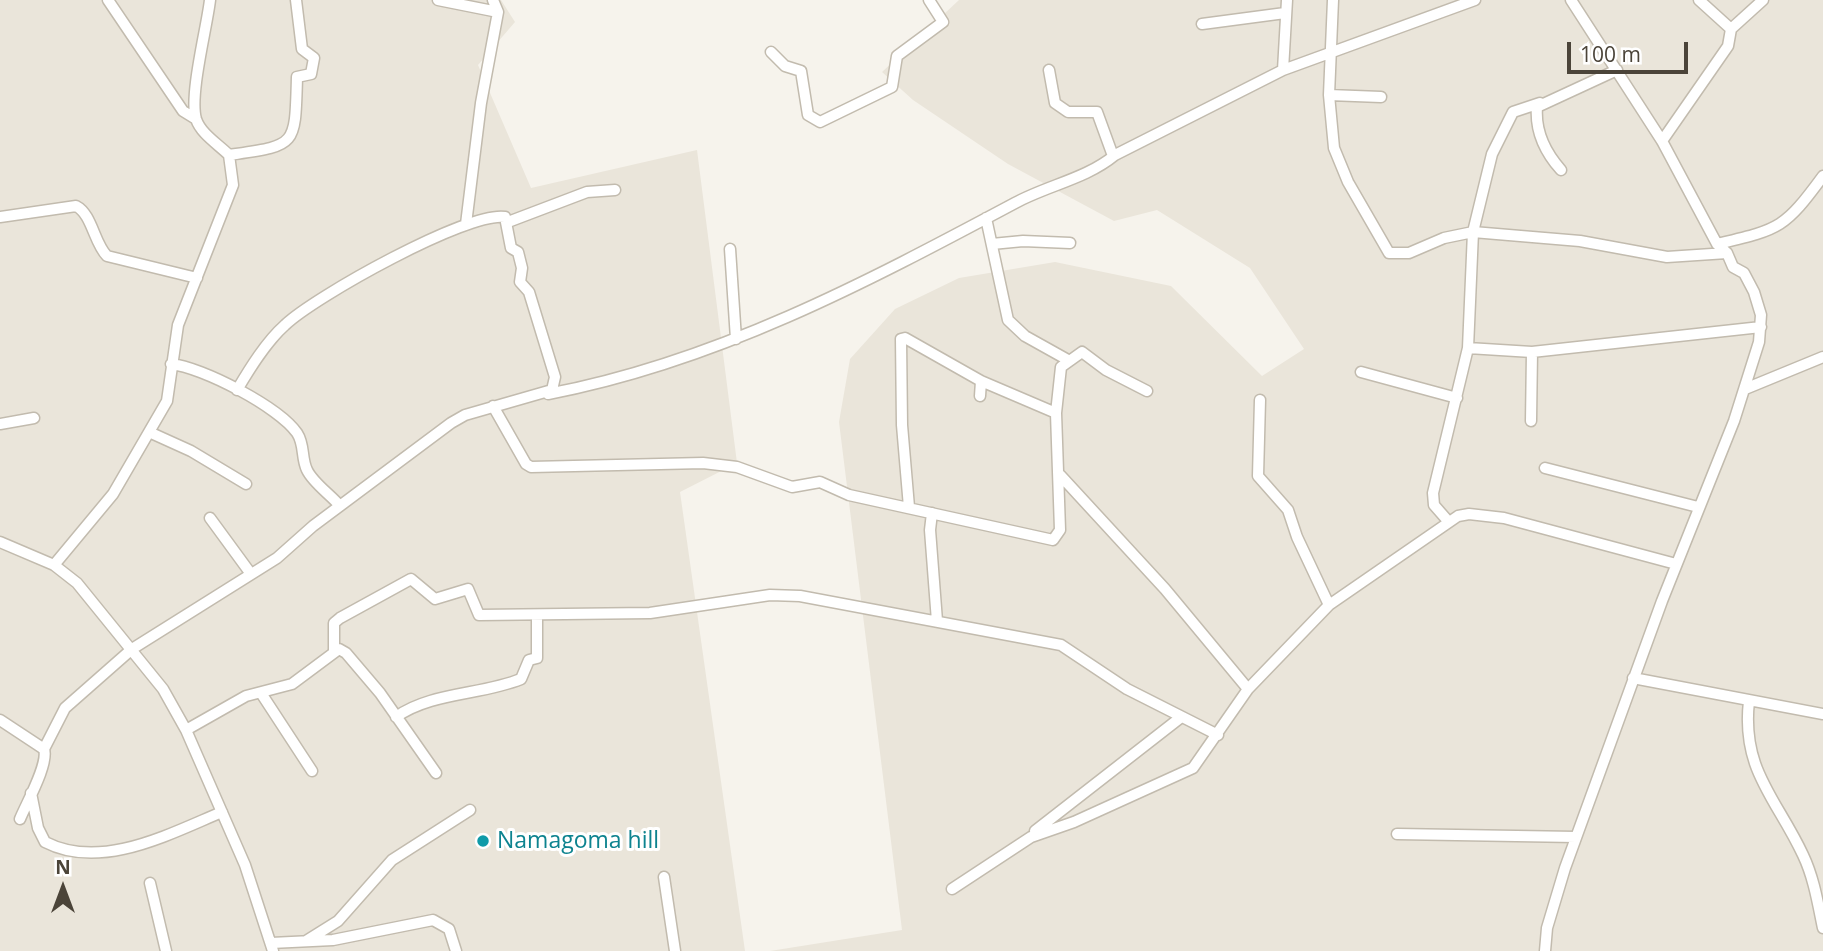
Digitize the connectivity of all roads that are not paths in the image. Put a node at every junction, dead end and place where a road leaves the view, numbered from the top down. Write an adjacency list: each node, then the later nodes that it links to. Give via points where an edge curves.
1 (108, 0): 25 (street, via 183,111)
2 (210, 0): 25 (street)
3 (296, 0): 27 (street, via 302,49 314,58 311,74 297,77 294,126 277,148)
4 (438, 0): 13 (street)
5 (493, 0): 13 (street)
6 (929, 0): 17 (street, via 943,22 897,56 892,87 820,122 808,116 801,71 785,66)
7 (1287, 0): 14 (street)
8 (1333, 0): 18 (street)
9 (1475, 0): 18 (street)
10 (1571, 0): 21 (street)
11 (1699, 0): 16 (street)
12 (1763, 0): 16 (street)
13 (498, 12): 37 (street)
14 (1285, 13): 15 (street); 20 (street)
15 (1202, 24)
16 (1731, 29): 26 (street, via 1726,51)
17 (771, 52)
18 (1329, 52): 20 (street); 22 (street)
19 (1049, 70): 28 (street, via 1055,103 1068,112 1097,112 1108,150)
20 (1283, 70): 28 (street)
21 (1617, 70): 24 (street); 26 (street)
22 (1329, 95): 23 (street); 38 (street, via 1339,163 1389,253 1409,253)
23 (1381, 97)
24 (1540, 103): 29 (street, via 1539,134); 38 (street, via 1513,113 1492,154)
25 (196, 119): 27 (street)
26 (1662, 141): 41 (street)
27 (229, 155): 44 (street, via 233,185)
28 (1115, 155): 35 (street, via 1102,166)
29 (1561, 170)
30 (1823, 176): 33 (street)
31 (615, 190): 36 (street, via 587,192)
32 (1823, 193): 33 (street)
33 (1810, 194): 41 (street, via 1780,225)
34 (0, 218): 44 (street, via 76,206 85,213 107,256)
35 (986, 218): 40 (street); 46 (street, via 850,290)
36 (508, 222): 37 (street, via 498,216); 59 (street, via 511,248 519,252 523,268 520,282 529,292 555,377 552,390)
37 (466, 224): 55 (street, via 341,287 284,325)
38 (1473, 232): 43 (street, via 1580,241 1667,257); 47 (street)
39 (1070, 243): 40 (street)
40 (992, 244): 50 (street, via 1008,320 1025,336)
41 (1717, 244): 43 (street)
42 (730, 249): 46 (street)
43 (1727, 253): 45 (street, via 1754,292)
44 (197, 278): 51 (street, via 178,325)
45 (1761, 327): 48 (street); 54 (street)
46 (736, 339): 59 (street, via 594,384)
47 (1468, 348): 48 (street); 58 (street)
48 (1532, 352): 64 (street)
49 (1823, 357): 54 (street)
50 (1068, 360): 56 (street, via 1087,353 1106,370); 62 (street, via 1058,376)
51 (171, 364): 55 (street, via 205,372); 66 (street, via 167,401)
52 (1361, 372): 58 (street)
53 (981, 381): 57 (street); 62 (street); 71 (street, via 901,339)
54 (1745, 389): 72 (street)
55 (237, 390): 70 (street, via 289,423 299,436 307,469)
56 (1147, 391)
57 (980, 396)
58 (1457, 398): 75 (street, via 1433,494 1434,505)
59 (520, 399): 61 (street)
60 (1260, 400): 80 (street, via 1258,476 1288,510)
61 (493, 406): 70 (street, via 451,423); 71 (street, via 531,467 728,465 792,487 820,482 849,495)
62 (1056, 413): 68 (street)
63 (34, 418): 65 (street)
64 (1531, 421)
65 (0, 424)
66 (149, 432): 69 (street); 78 (street, via 113,494)
67 (1545, 468): 72 (street)
68 (1059, 475): 73 (street, via 1060,530 1053,540); 86 (street, via 1165,589)
69 (246, 484)
70 (340, 506): 79 (street, via 278,558)
71 (909, 507): 73 (street)
72 (1698, 507): 77 (street)
73 (932, 513): 82 (street)
74 (210, 518): 79 (street)
75 (1448, 522): 77 (street, via 1469,514 1504,518); 80 (street)
76 (0, 542): 78 (street)
77 (1676, 564): 85 (street)
78 (54, 565): 83 (street, via 77,583)
79 (251, 573): 83 (street)
80 (1329, 605): 86 (street)
81 (537, 615): 82 (street, via 650,613 770,595 800,596); 84 (street, via 479,615 468,589 435,599 418,582 406,580 334,623); 90 (street, via 537,658 529,660 521,680 409,708)
82 (937, 621): 91 (street, via 1061,645)
83 (132, 649): 93 (street, via 163,689); 95 (street, via 65,708)
84 (334, 650): 87 (street, via 292,684); 90 (street, via 346,653)
85 (1633, 678): 88 (street); 103 (street)
86 (1248, 689): 94 (street)
87 (261, 693): 93 (street, via 246,696); 96 (street)
88 (1749, 701): 89 (street); 108 (street, via 1747,728 1756,772 1803,855)
89 (1823, 714)
90 (396, 717): 97 (street)
91 (1180, 718): 94 (street); 104 (street)
92 (0, 720): 95 (street)
93 (186, 730): 100 (street)
94 (1218, 735): 104 (street, via 1193,768)
95 (44, 749): 98 (street)
96 (312, 771)
97 (436, 773)
98 (31, 793): 100 (street, via 45,842 76,853 125,848); 101 (street)
99 (470, 810): 110 (street, via 392,860 338,921)
100 (222, 812): 111 (street)
101 (20, 819)
102 (1397, 834): 103 (street)
103 (1576, 837): 112 (street)
104 (1018, 845): 107 (street)
105 (664, 877): 115 (street)
106 (150, 883): 113 (street)
107 (952, 889)
108 (1821, 911): 109 (street)
109 (1823, 928)
110 (306, 941): 111 (street); 114 (street, via 366,935 433,920 449,929)
111 (272, 947)
112 (1544, 950)
113 (166, 951)
114 (456, 951)
115 (675, 951)

